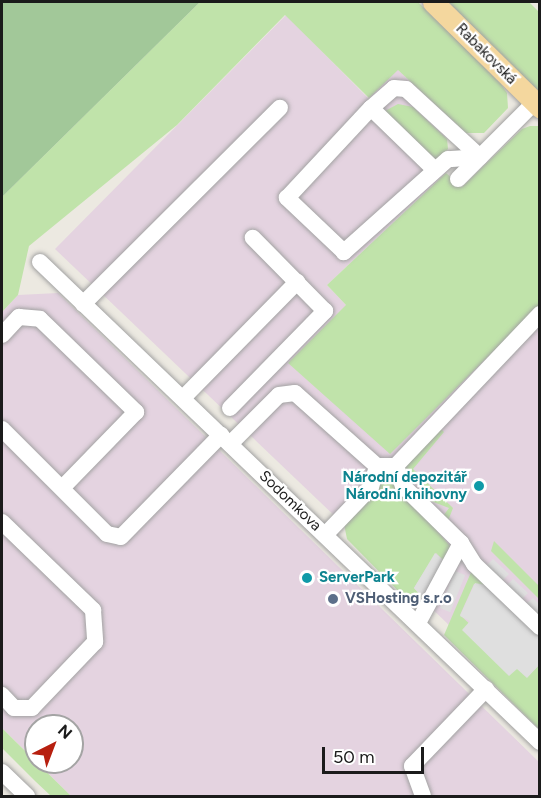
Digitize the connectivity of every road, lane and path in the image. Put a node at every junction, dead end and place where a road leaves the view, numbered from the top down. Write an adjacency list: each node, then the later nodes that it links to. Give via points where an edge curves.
1 (433, 2): 2 (main road, Rabakovská)
2 (537, 105): 5 (street)
3 (280, 108): 11 (street)
4 (371, 108): 5 (street, via 394,88 406,89); 6 (street); 6 (street, via 287,198 344,252)
5 (480, 157): 6 (street, via 448,159); 7 (street)
6 (434, 169)
7 (458, 179)
8 (253, 238): 10 (street)
9 (40, 262): 11 (street, Sodomkova)
10 (297, 282): 14 (street); 15 (street, via 325,311)
11 (83, 304): 14 (street, Sodomkova)
12 (540, 314): 18 (street)
13 (2, 335): 20 (street, via 19,317 40,319 136,412)
14 (183, 398): 17 (street, Sodomkova)
15 (230, 408)
16 (2, 429): 20 (street)
17 (226, 440): 19 (street, via 279,395 295,393); 20 (street, via 121,537 107,534); 22 (street, Sodomkova)
18 (396, 465): 19 (street); 23 (street, via 403,486)
19 (377, 466): 22 (street, via 371,487)
20 (62, 488)
21 (2, 522): 27 (street, via 93,610 95,642 32,708 14,708)
22 (325, 535): 24 (street, Sodomkova)
23 (461, 543): 24 (street); 25 (street, via 474,564)
24 (418, 623): 26 (street, Sodomkova)
25 (540, 627)
26 (486, 689): 28 (street, Sodomkova); 31 (street, via 412,766)
27 (2, 695)
28 (540, 742)
29 (2, 772): 30 (street)
30 (27, 796)
31 (423, 796)

